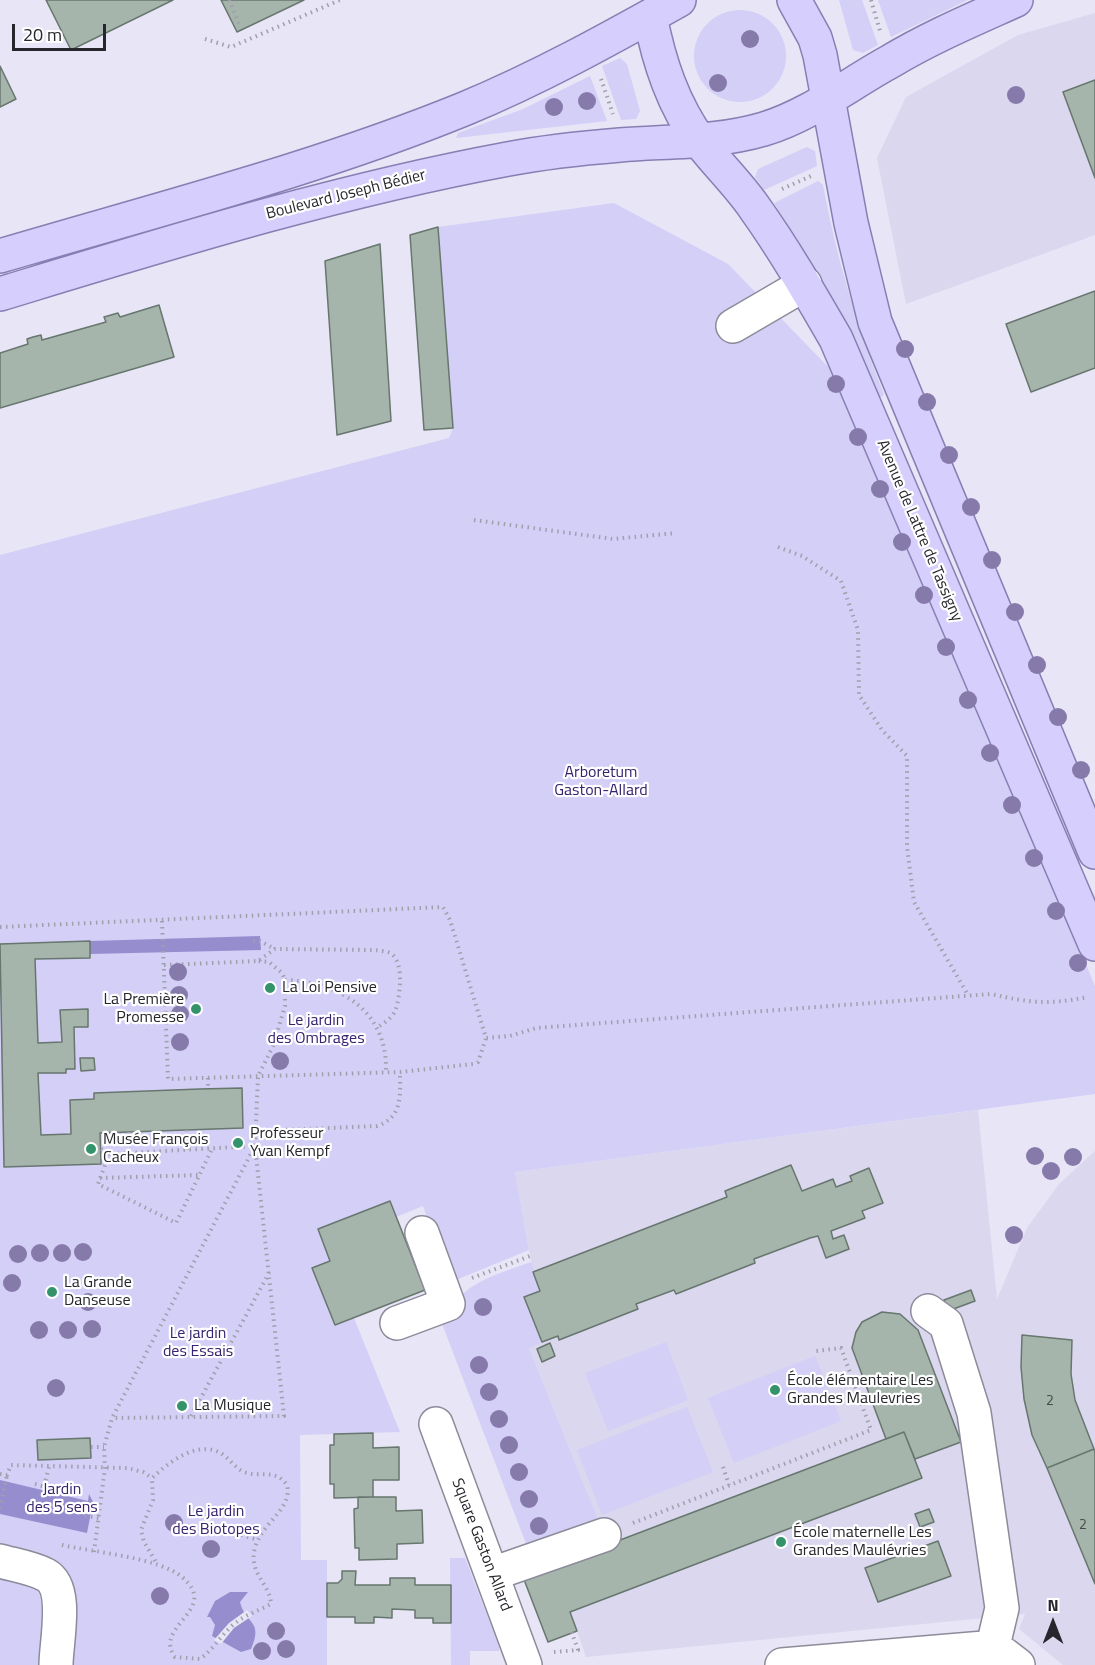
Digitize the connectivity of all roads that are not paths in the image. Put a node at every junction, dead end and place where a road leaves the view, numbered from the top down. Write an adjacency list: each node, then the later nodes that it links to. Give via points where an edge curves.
1 (679, 0): 4 (main road)
2 (794, 0): 5 (main road, via 815,38)
3 (1017, 0): 5 (main road, via 901,55)
4 (648, 8): 6 (main road, Avenue de Lattre de Tassigny, via 664,75); 7 (main road, via 524,83 463,109 343,154)
5 (828, 98): 6 (main road, Boulevard Joseph Bédier, via 798,117 766,128); 11 (main road, via 851,223 875,322)
6 (700, 142): 8 (main road, Avenue de Lattre de Tassigny, via 752,204); 9 (main road, Boulevard Joseph Bédier, via 566,151 413,177 229,225)
7 (0, 256)
8 (805, 284): 10 (street); 12 (main road, Avenue de Lattre de Tassigny, via 850,371)
9 (0, 294)
10 (733, 326)
11 (1095, 852)
12 (1095, 944)
13 (422, 1233): 15 (street, via 448,1304)
14 (928, 1311): 21 (street, via 946,1324 974,1413 1002,1608)
15 (397, 1323)
16 (436, 1424): 19 (street, Square Gaston Allard)
17 (604, 1535): 19 (street)
18 (0, 1561): 22 (street, via 44,1574 56,1585)
19 (492, 1574): 20 (street, Square Gaston Allard)
20 (536, 1657)
21 (1005, 1657): 23 (street, via 972,1649)
22 (56, 1665)
23 (782, 1665)

